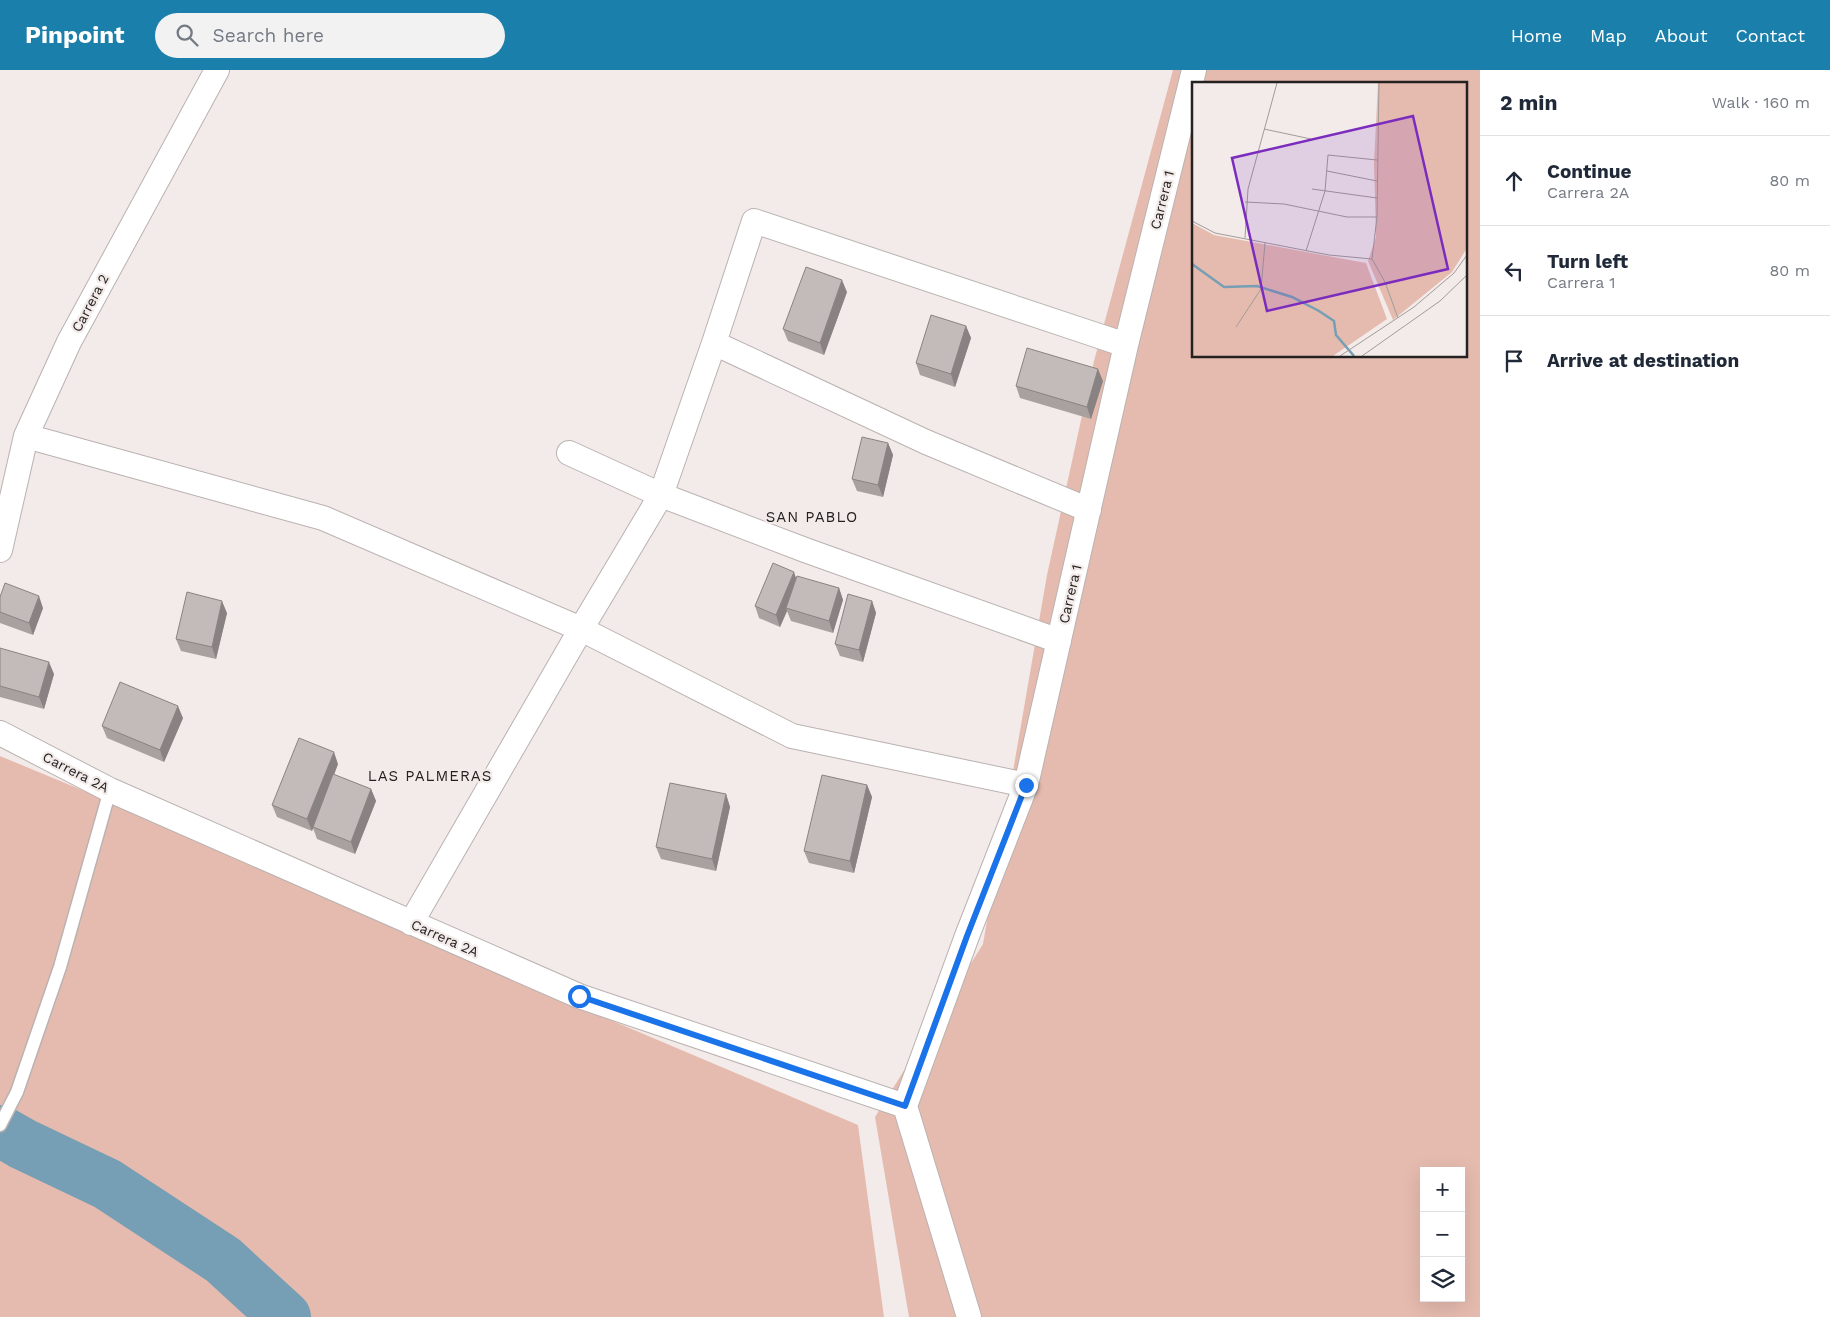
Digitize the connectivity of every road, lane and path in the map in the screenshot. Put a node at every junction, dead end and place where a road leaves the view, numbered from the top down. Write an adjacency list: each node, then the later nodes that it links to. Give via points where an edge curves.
1 (217, 70): 5 (street, Carrera 2, via 69,342)
2 (1194, 70): 4 (street, Carrera 1)
3 (714, 343): 4 (street, via 754,221); 7 (street); 8 (street, via 926,442)
4 (1126, 345): 8 (street, Carrera 1)
5 (26, 436): 9 (street, Carrera 2); 10 (street, via 322,518)
6 (569, 453): 7 (street)
7 (662, 495): 10 (street); 11 (street)
8 (1090, 510): 11 (street, Carrera 1)
9 (0, 550)
10 (581, 629): 13 (street, via 792,736); 15 (street)
11 (1059, 641): 13 (street, Carrera 1)
12 (0, 733): 14 (street, Carrera 2A)
13 (1026, 785): 16 (street, Carrera 1)
14 (110, 790): 15 (street, Carrera 2A); 17 (lane, via 60,967 17,1092)
15 (411, 923): 16 (street, Carrera 2A, via 579,996)
16 (905, 1106): 18 (street)
17 (0, 1125)
18 (969, 1317)

